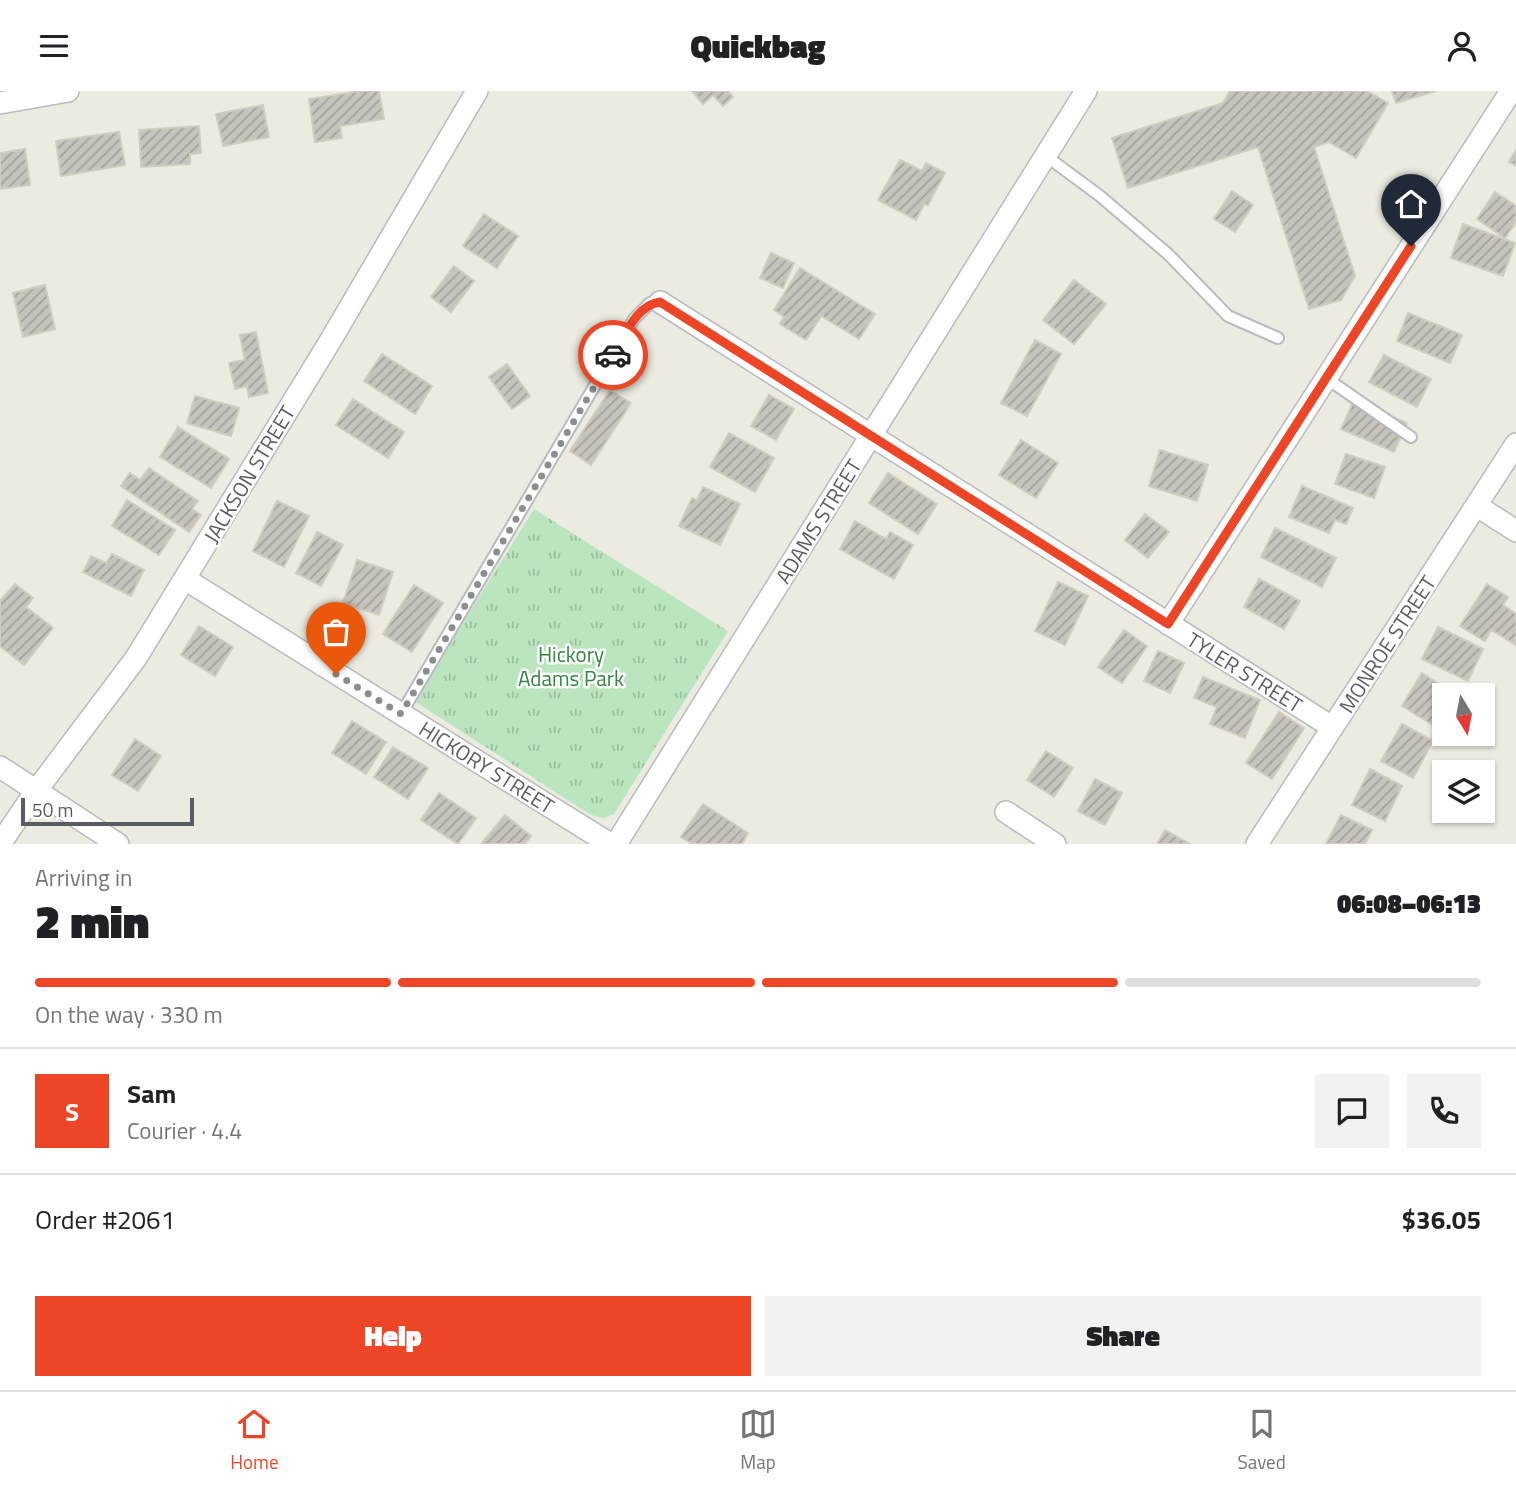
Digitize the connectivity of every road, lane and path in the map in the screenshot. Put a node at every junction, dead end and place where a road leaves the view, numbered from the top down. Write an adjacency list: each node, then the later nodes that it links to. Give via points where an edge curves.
1 (68, 91): 5 (street)
2 (477, 91): 15 (street, JACKSON STREET)
3 (1086, 91): 6 (street, ADAMS STREET)
4 (1511, 91): 9 (street)
5 (0, 103)
6 (1045, 156): 8 (lane, via 1168,254 1228,316); 10 (street, ADAMS STREET)
7 (660, 302): 10 (street, TYLER STREET); 17 (lane, via 650,303 634,319)
8 (1278, 338)
9 (1326, 378): 11 (lane); 16 (street)
10 (871, 436): 16 (street, TYLER STREET); 25 (street, ADAMS STREET)
11 (1411, 437)
12 (1516, 444): 13 (street, MONROE STREET)
13 (1477, 506): 14 (street); 18 (street, MONROE STREET)
14 (1516, 531)
15 (185, 579): 17 (street, HICKORY STREET); 20 (street, JACKSON STREET, via 136,657)
16 (1168, 624): 18 (street, TYLER STREET)
17 (401, 714): 24 (street, HICKORY STREET)
18 (1332, 727): 27 (street, MONROE STREET)
19 (0, 767): 20 (street)
20 (36, 791): 22 (street, JACKSON STREET); 23 (street)
21 (1006, 812): 26 (street)
22 (0, 844)
23 (118, 844)
24 (610, 844)
25 (617, 844)
26 (1055, 844)
27 (1257, 844)

